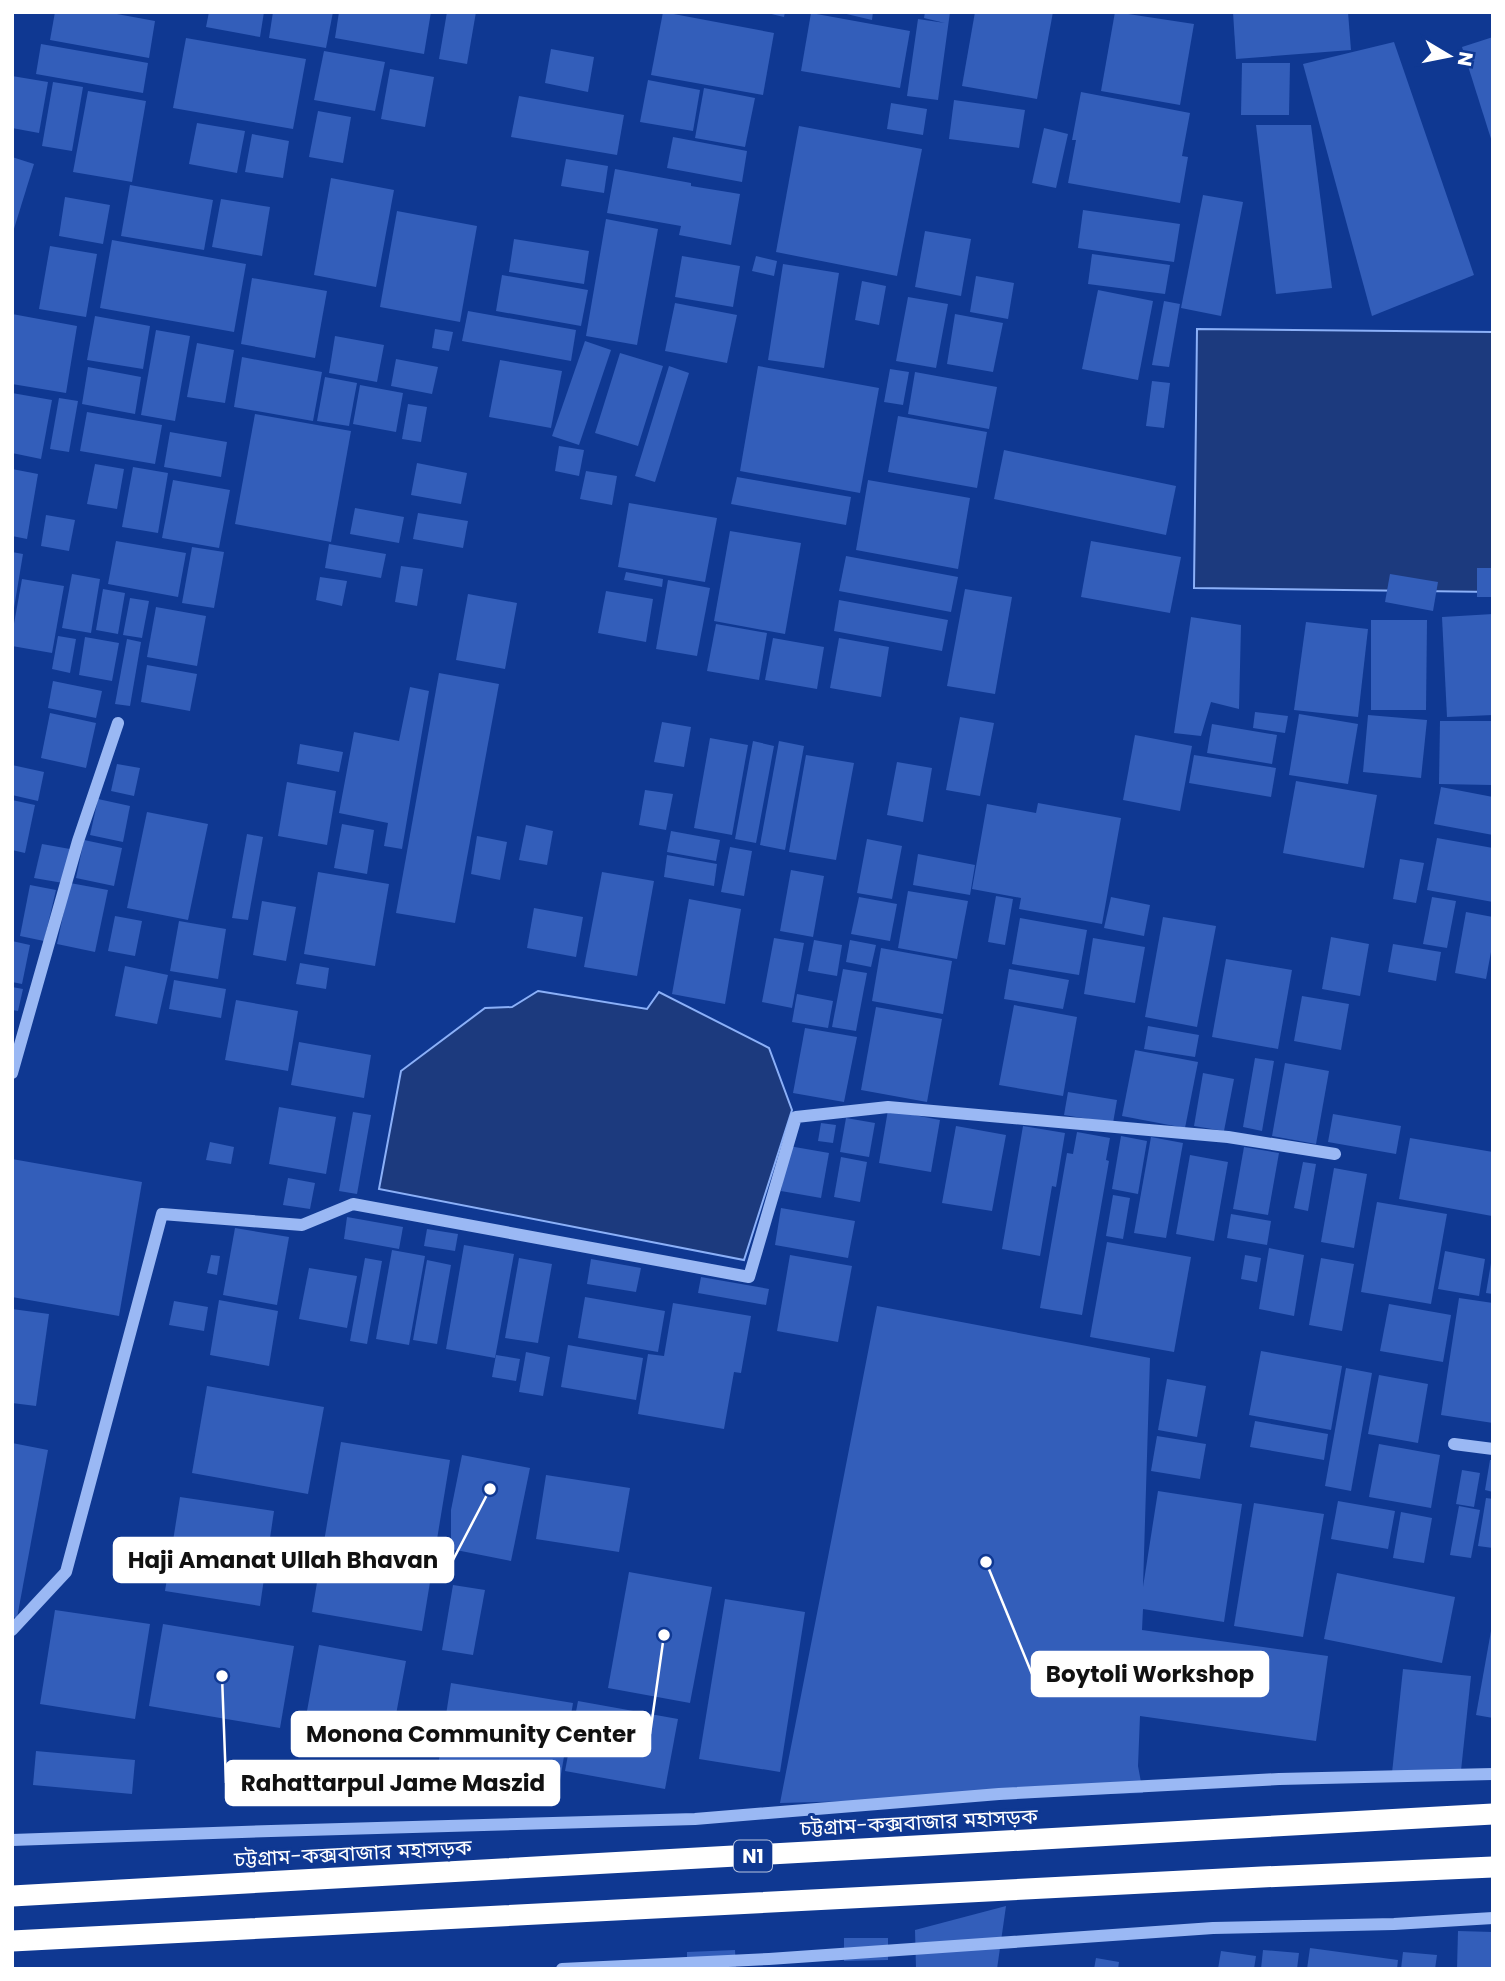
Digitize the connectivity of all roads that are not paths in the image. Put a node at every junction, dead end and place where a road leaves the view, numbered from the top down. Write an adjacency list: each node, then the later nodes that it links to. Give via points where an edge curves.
1 (118, 723): 2 (street, via 78,841)
2 (12, 1073)
3 (1335, 1154): 6 (street, via 1227,1137 888,1107 796,1117 749,1277 353,1205 302,1225 162,1214 66,1572)
4 (1454, 1444): 5 (street)
5 (1493, 1449)
6 (12, 1630)
7 (1493, 1774): 9 (street, via 1279,1779 999,1794 695,1819)
8 (1493, 1814): 11 (highway, চট্টগ্রাম-কক্সবাজার মহাসড়ক / N1)
9 (12, 1840)
10 (1493, 1867): 13 (highway, N1)
11 (12, 1896)
12 (1493, 1918): 14 (street, via 1213,1928)
13 (12, 1941)
14 (562, 1969)

